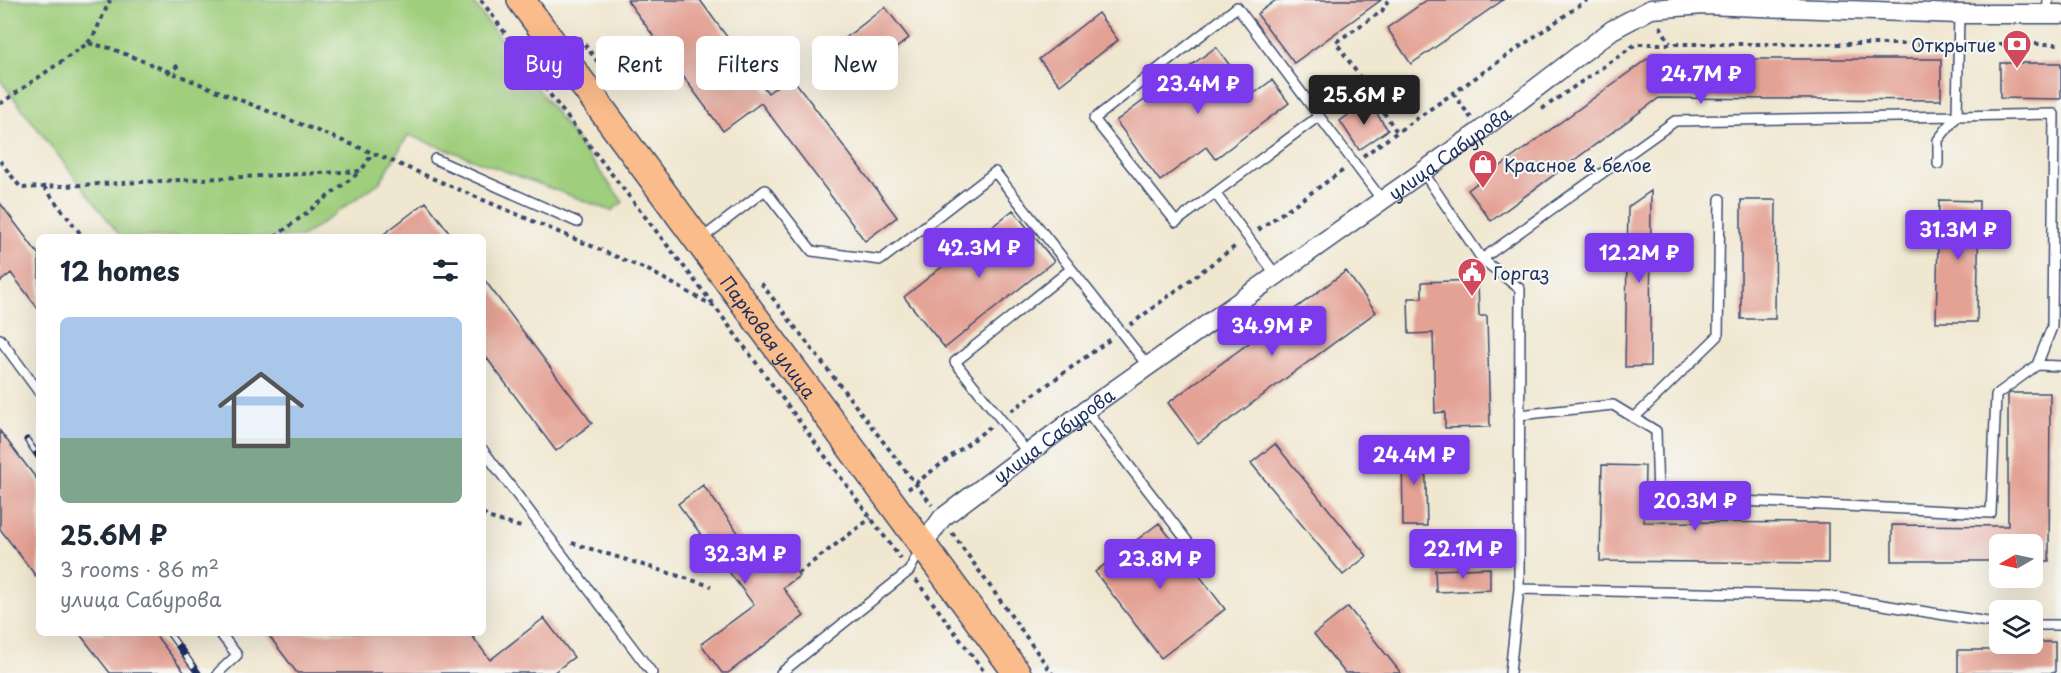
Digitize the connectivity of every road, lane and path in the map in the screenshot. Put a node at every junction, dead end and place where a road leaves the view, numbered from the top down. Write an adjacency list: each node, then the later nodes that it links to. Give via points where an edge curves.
1 (110, 0): 10 (path)
2 (481, 0): 41 (path)
3 (521, 0): 36 (main road, Парковая улица)
4 (1388, 0): 20 (path, via 1382,11 1336,42)
5 (1587, 0): 20 (path)
6 (1653, 4): 8 (street, улица Сабурова); 27 (street, улица Сабурова, via 1612,30)
7 (2052, 9): 8 (street, улица Сабурова)
8 (1959, 14): 11 (lane)
9 (572, 27): 15 (path)
10 (88, 43): 14 (path, via 110,48); 16 (path)
11 (1958, 44): 12 (path); 17 (path, via 1636,44); 19 (lane)
12 (2061, 44)
13 (179, 64): 14 (path)
14 (167, 73): 21 (path)
15 (620, 93)
16 (0, 104)
17 (1539, 111)
18 (1319, 116): 24 (lane); 29 (lane); 29 (lane, via 1237,7 1094,119 1176,222)
19 (1957, 116): 25 (lane, via 1938,140); 37 (lane, via 1675,121); 45 (lane, via 2054,114 2052,327)
20 (1397, 132): 24 (path)
21 (373, 153): 26 (path); 41 (path, via 650,271)
22 (435, 159): 32 (lane)
23 (0, 161): 28 (path, via 21,188)
24 (1354, 162): 31 (lane); 35 (path)
25 (1938, 164)
26 (362, 171): 28 (path); 34 (path)
27 (1423, 172): 31 (street, улица Сабурова); 37 (lane)
28 (44, 187): 33 (path)
29 (1215, 193): 35 (lane)
30 (1720, 199): 51 (lane, via 1718,336)
31 (1382, 200): 39 (street, улица Сабурова)
32 (577, 222)
33 (81, 234)
34 (279, 234)
35 (1247, 238): 39 (lane); 42 (path)
36 (698, 241): 38 (lane, via 765,190 812,252 880,260 994,172); 55 (main road, Парковая улица)
37 (1482, 259): 49 (lane, via 1520,289)
38 (1071, 269): 42 (lane); 50 (lane, via 955,362)
39 (1276, 275): 44 (street, улица Сабурова)
40 (759, 281): 54 (path)
41 (715, 307): 55 (path)
42 (1120, 332): 44 (lane); 50 (path)
43 (0, 339): 47 (lane)
44 (1147, 365): 48 (street, улица Сабурова)
45 (2037, 365): 46 (lane); 51 (lane, via 1996,394 1991,513 1658,497 1656,431)
46 (2061, 366)
47 (36, 388)
48 (1086, 410): 52 (street, улица Сабурова); 60 (lane)
49 (1519, 415): 51 (lane, via 1613,405); 64 (lane)
50 (1002, 418): 52 (lane); 54 (path)
51 (1634, 418)
52 (1028, 453): 57 (street, улица Сабурова)
53 (486, 454): 58 (lane)
54 (916, 484): 55 (path); 57 (path)
55 (880, 511): 59 (main road, Парковая улица); 61 (path); 62 (path)
56 (486, 516): 58 (path)
57 (942, 518): 59 (street, улица Сабурова); 74 (path)
58 (547, 535): 63 (path); 70 (lane)
59 (923, 545): 61 (lane); 73 (main road, Парковая улица)
60 (1205, 564)
61 (909, 571): 71 (lane); 72 (path)
62 (798, 573)
63 (711, 586)
64 (1519, 589): 65 (lane, via 1828,596); 75 (lane)
65 (1989, 622)
66 (2043, 625): 67 (lane)
67 (2061, 626)
68 (222, 636): 69 (lane, via 237,655)
69 (222, 672)
70 (652, 673)
71 (781, 673)
72 (985, 673)
73 (1017, 673)
74 (1053, 673)
75 (1510, 673)

